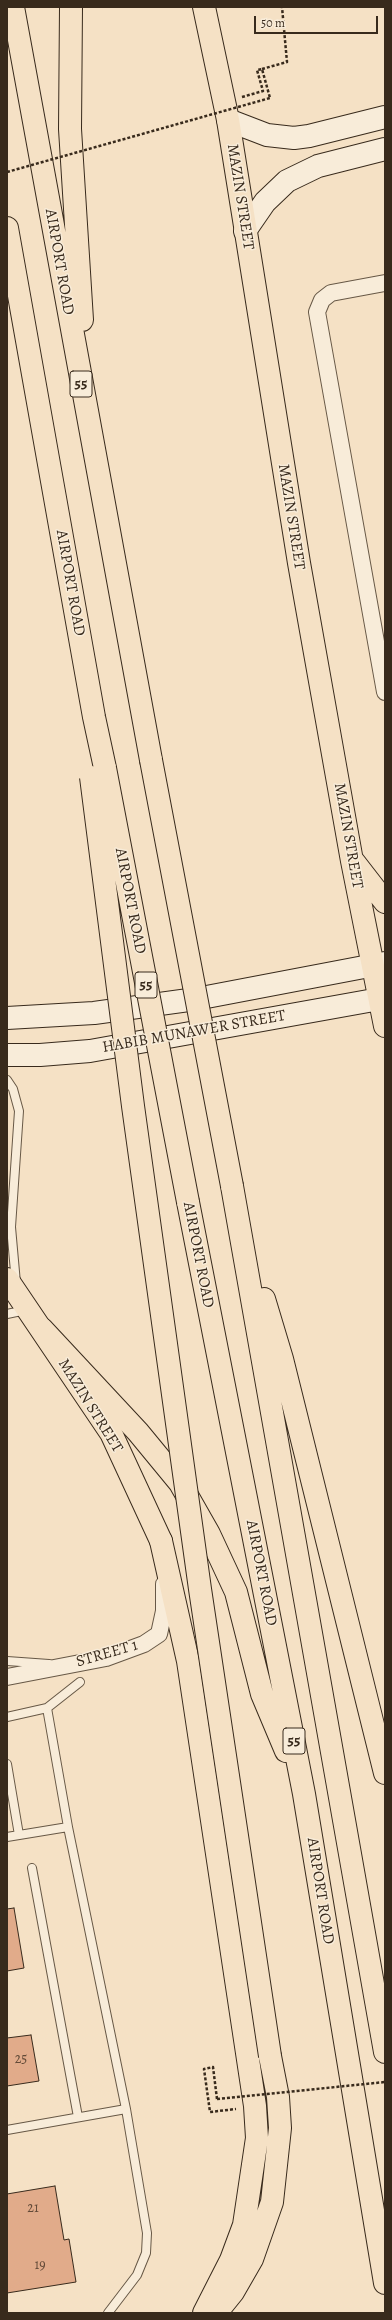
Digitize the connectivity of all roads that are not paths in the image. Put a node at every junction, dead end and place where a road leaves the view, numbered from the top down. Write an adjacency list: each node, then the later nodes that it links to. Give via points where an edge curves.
1 (13, 7): 12 (main road, AIRPORT ROAD / 55)
2 (71, 7): 12 (main road, via 70,129)
3 (204, 7): 5 (main road, MAZIN STREET)
4 (385, 117): 5 (street, via 294,138 267,135)
5 (228, 120): 8 (main road, MAZIN STREET)
6 (385, 149): 8 (street, via 318,166 287,181 265,202)
7 (7, 228): 11 (main road, AIRPORT ROAD / 55)
8 (245, 231): 15 (main road, MAZIN STREET, via 299,563)
9 (385, 283): 13 (street, via 331,293 322,300 317,312)
10 (7, 302): 11 (main road)
11 (34, 380): 14 (main road, AIRPORT ROAD / 55, via 94,717)
12 (89, 427): 23 (main road, AIRPORT ROAD / 55, bridge)
13 (385, 692)
14 (98, 772): 36 (main road, AIRPORT ROAD / 55, bridge, via 188,1202); 48 (main road, bridge, via 133,1106 197,1566 278,2097 280,2128 272,2202 252,2259 233,2292)
15 (352, 861): 16 (main road); 17 (main road, MAZIN STREET)
16 (385, 902)
17 (379, 965): 18 (main road, MAZIN STREET); 19 (street, HABIB MUNAWER STREET, via 196,999 94,1013)
18 (382, 999): 20 (main road, MAZIN STREET); 21 (street, HABIB MUNAWER STREET, via 90,1051)
19 (7, 1018)
20 (385, 1026)
21 (7, 1055)
22 (7, 1080): 24 (lane, via 13,1089 19,1112 11,1227)
23 (232, 1189): 35 (main road, via 282,1359); 41 (main road, AIRPORT ROAD / 55)
24 (17, 1295): 25 (lane); 26 (main road, MAZIN STREET)
25 (7, 1314)
26 (42, 1329): 27 (main road, MAZIN STREET, via 110,1433); 36 (main road, via 138,1432 180,1483 210,1534 236,1592 262,1694)
27 (160, 1541): 29 (street, STREET 1, via 165,1596 159,1634 144,1644 106,1658); 47 (main road, MAZIN STREET, via 188,1661 255,2106 257,2138 244,2225 231,2260)
28 (7, 1661): 29 (lane)
29 (65, 1666): 30 (street, STREET 1)
30 (7, 1677)
31 (80, 1682): 32 (lane)
32 (47, 1708): 33 (lane); 37 (lane)
33 (7, 1718)
34 (7, 1764): 38 (lane)
35 (385, 1773)
36 (304, 1794): 45 (main road, AIRPORT ROAD / 55)
37 (68, 1828): 38 (lane); 42 (lane)
38 (19, 1835): 39 (lane)
39 (7, 1837)
40 (32, 1868): 43 (lane)
41 (385, 2052)
42 (126, 2109): 43 (lane); 46 (lane, via 147,2233 146,2253 137,2275)
43 (78, 2117): 44 (lane)
44 (7, 2130)
45 (385, 2283)
46 (108, 2313)
47 (204, 2313)
48 (216, 2313)

